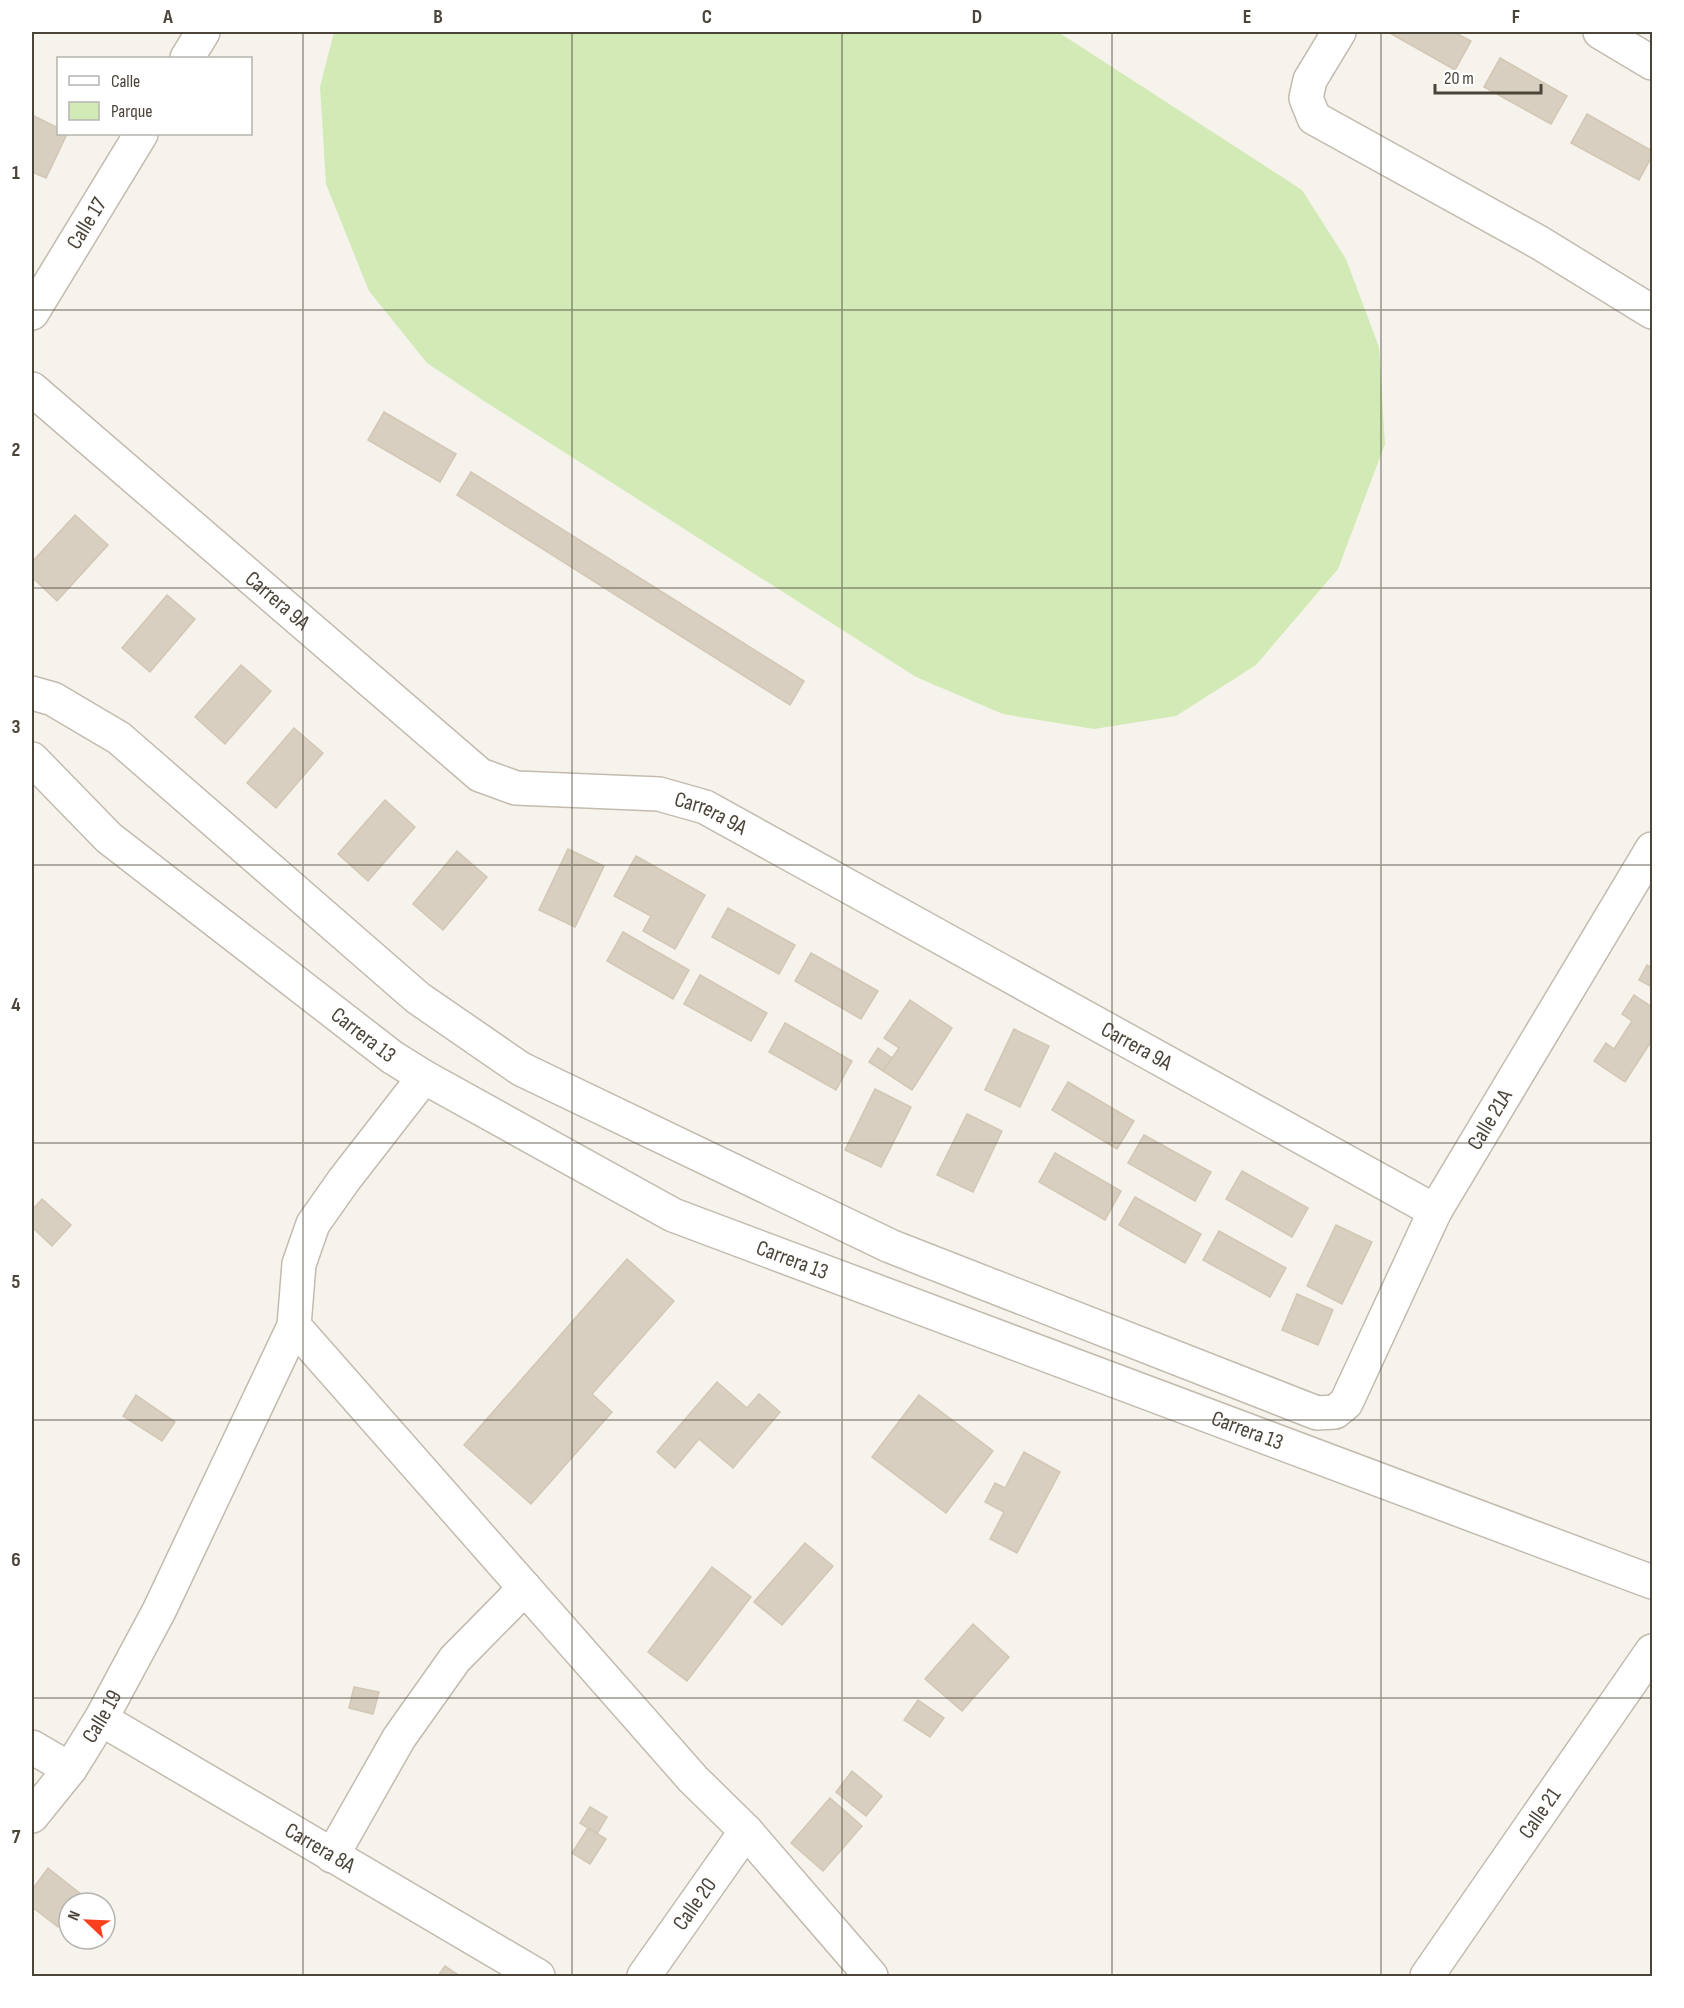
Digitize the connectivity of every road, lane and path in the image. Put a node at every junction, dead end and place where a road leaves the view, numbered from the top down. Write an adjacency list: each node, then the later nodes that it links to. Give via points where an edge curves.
1 (203, 32): 4 (street)
2 (1339, 32): 7 (street, via 1310,80 1306,98 1314,118 1540,243)
3 (1608, 34): 5 (street)
4 (188, 57)
5 (1653, 63)
6 (140, 135): 8 (street, Calle 17)
7 (1653, 312)
8 (32, 313)
9 (32, 390): 14 (street, Carrera 9A, via 480,776 516,788 659,794 705,807)
10 (32, 693): 14 (street, Calle 21A, via 52,699 119,738 418,998 521,1069 890,1246 1317,1413 1335,1412 1346,1403)
11 (32, 759): 13 (street, Carrera 13, via 109,838 392,1057)
12 (1653, 849): 14 (street, Calle 21A)
13 (424, 1077): 15 (street, via 313,1224 299,1264); 16 (street, Carrera 13, via 673,1215)
14 (1435, 1211)
15 (294, 1326): 17 (street); 19 (street, Calle 19, via 159,1611)
16 (1653, 1582)
17 (525, 1587): 23 (street, via 693,1779); 24 (street, via 454,1659 399,1738)
18 (1653, 1651): 28 (street, Calle 21)
19 (101, 1719): 21 (street, Calle 19); 24 (street, Carrera 8A)
20 (32, 1747): 21 (street)
21 (70, 1769): 22 (street, Calle 19)
22 (32, 1816)
23 (746, 1831): 26 (street, Calle 20); 27 (street)
24 (332, 1856): 25 (street, Carrera 8A)
25 (538, 1977)
26 (644, 1977)
27 (871, 1977)
28 (1427, 1977)

